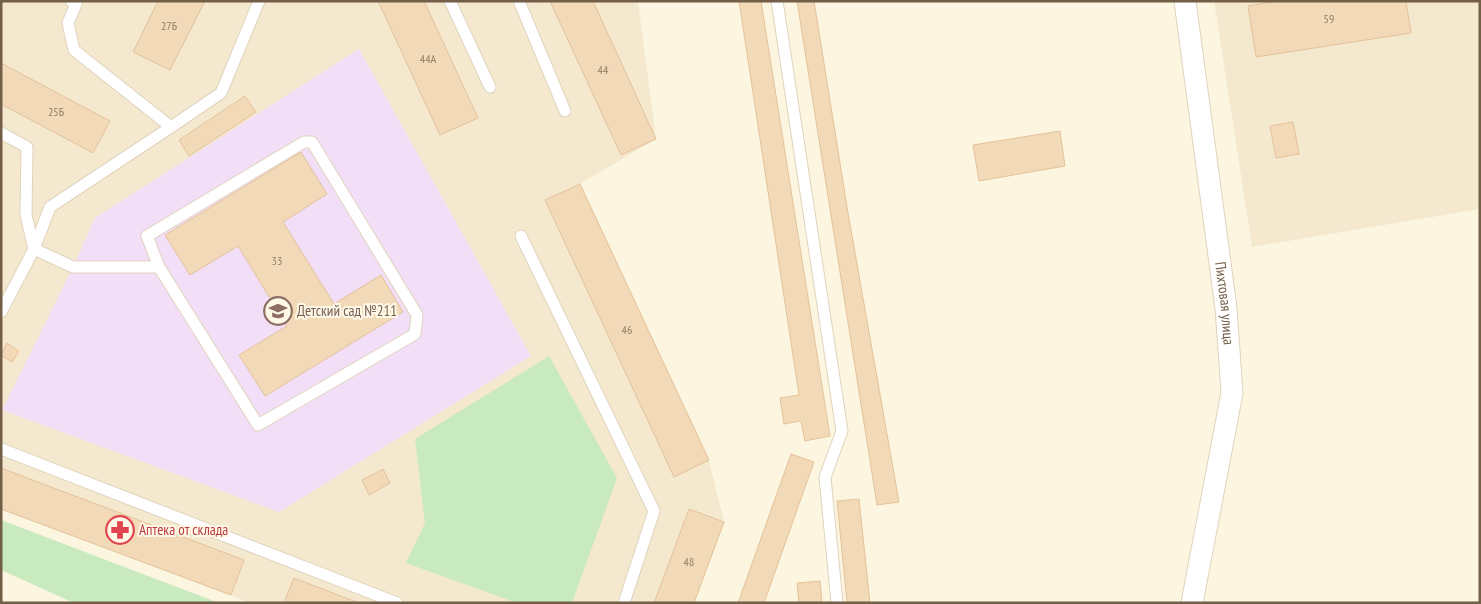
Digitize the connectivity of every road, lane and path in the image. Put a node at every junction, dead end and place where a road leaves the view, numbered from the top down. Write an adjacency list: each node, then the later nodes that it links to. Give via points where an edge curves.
1 (260, 1): 9 (lane, via 221,93)
2 (450, 1): 7 (lane)
3 (519, 1): 8 (lane)
4 (777, 1): 18 (lane, via 842,431 825,477)
5 (1185, 1): 19 (street, Пихтовая улица, via 1226,308 1232,393)
6 (75, 2): 9 (lane, via 68,23 74,50)
7 (490, 87)
8 (565, 111)
9 (172, 128): 12 (lane, via 50,207)
10 (1, 133): 12 (lane, via 27,147 26,215)
11 (521, 236): 17 (lane, via 654,511)
12 (34, 249): 13 (lane, via 73,267); 14 (lane)
13 (159, 267): 13 (lane, via 258,425 415,334 418,315 312,142 304,142 148,236)
14 (1, 312)
15 (1, 449): 16 (lane)
16 (397, 603)
17 (624, 603)
18 (837, 603)
19 (1192, 603)

